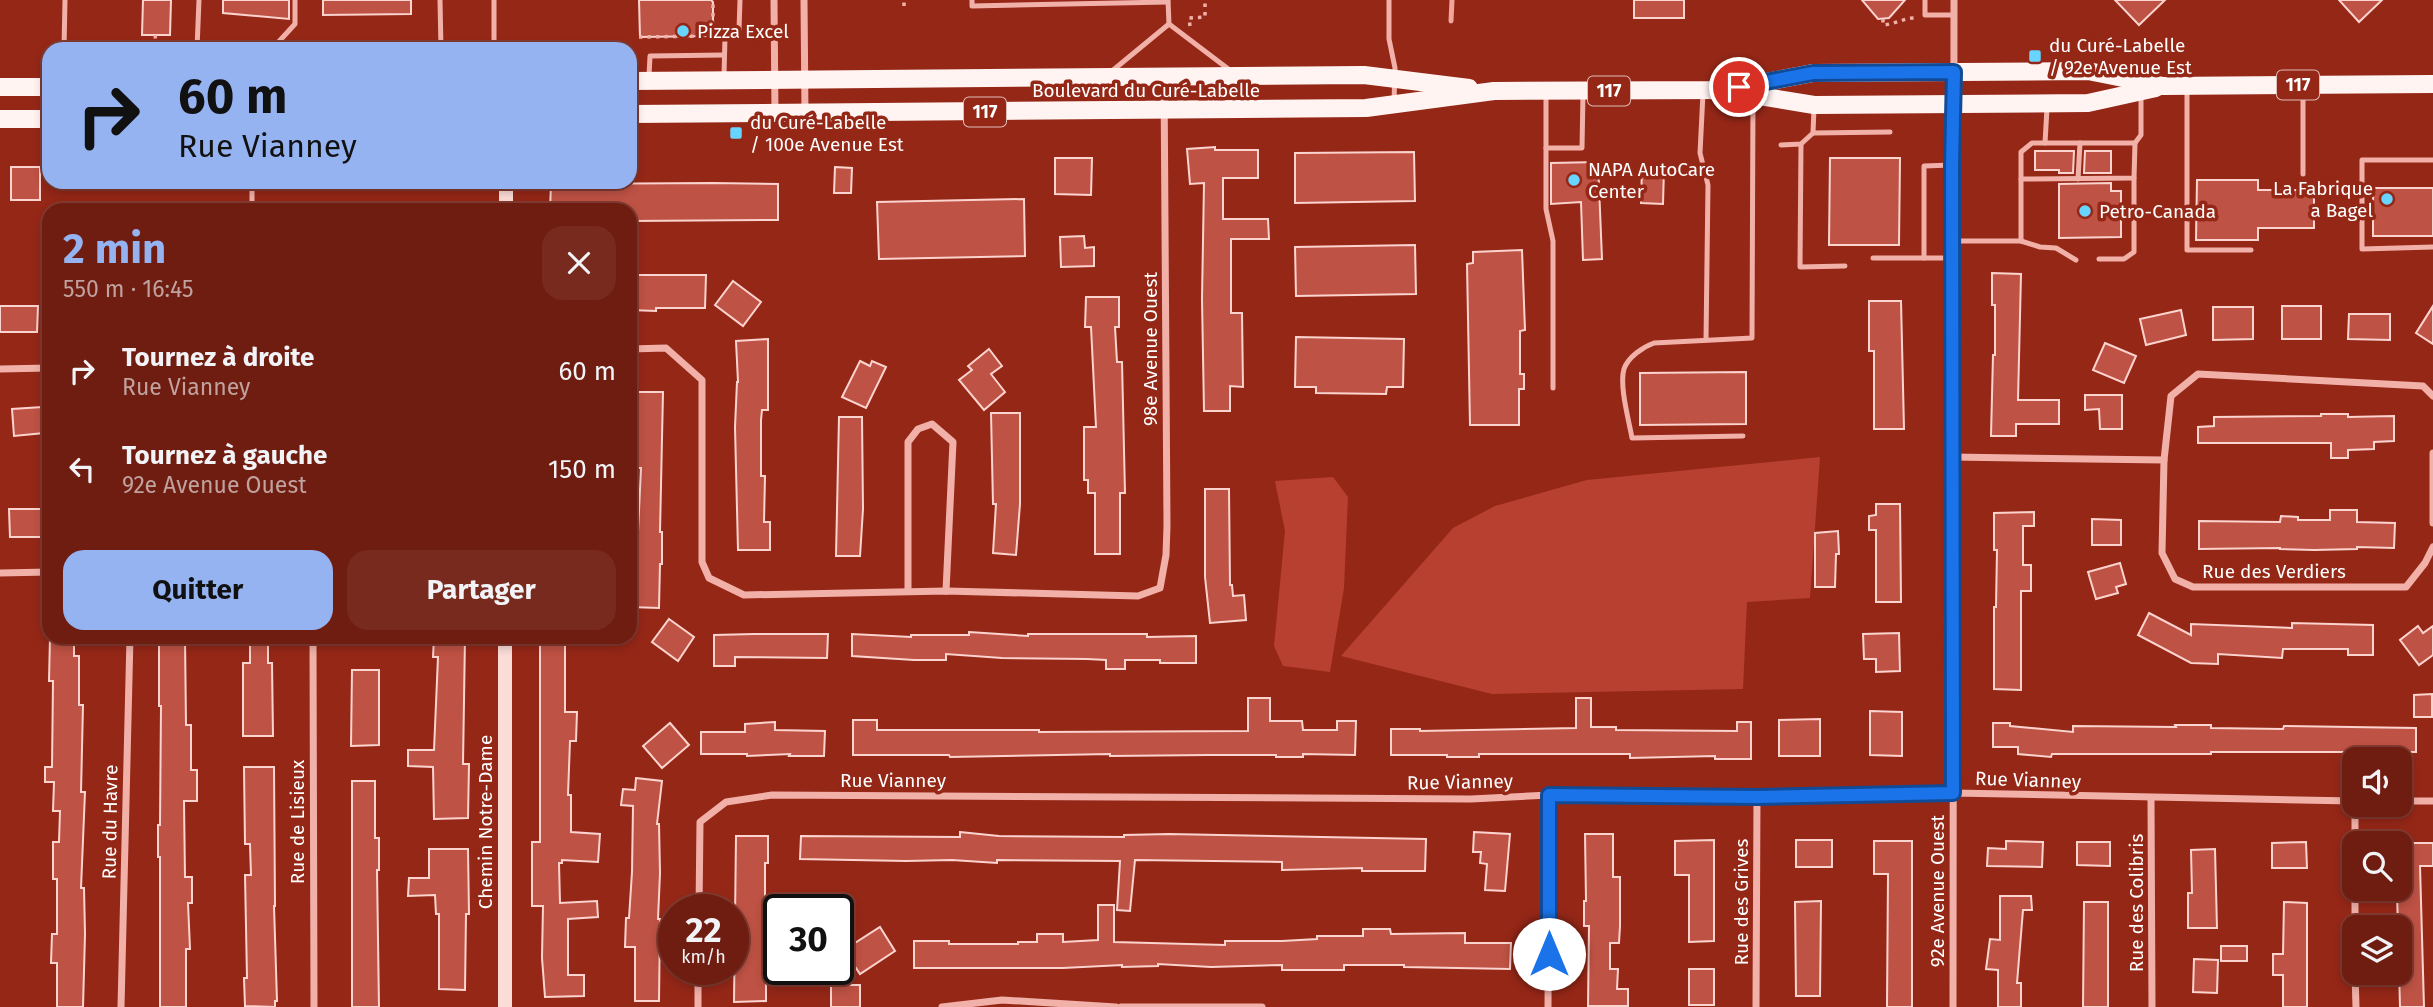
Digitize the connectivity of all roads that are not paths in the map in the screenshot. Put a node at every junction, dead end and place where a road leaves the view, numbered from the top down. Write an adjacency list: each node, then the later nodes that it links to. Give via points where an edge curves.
1 (65, 0): 16 (lane)
2 (199, 0): 17 (lane)
3 (295, 0): 18 (lane, via 295,24)
4 (440, 0): 19 (lane)
5 (494, 0): 20 (lane)
6 (740, 0): 21 (lane, via 739,30 724,37)
7 (774, 0): 27 (street)
8 (804, 0): 28 (street)
9 (972, 0): 13 (lane, via 972,6)
10 (1389, 0): 26 (lane)
11 (1925, 0): 14 (lane, via 1925,15)
12 (1954, 0): 14 (street, 92e Avenue Ouest)
13 (1168, 1): 15 (lane)
14 (1954, 15): 22 (street, 92e Avenue Ouest)
15 (1169, 24): 23 (lane); 24 (lane)
16 (64, 42)
17 (197, 42)
18 (278, 42)
19 (440, 42)
20 (494, 42)
21 (724, 55): 30 (lane, via 650,56); 31 (lane)
22 (1954, 72): 34 (main road, Boulevard du Curé-Labelle / 117, via 2088,71); 39 (main road, Boulevard du Curé-Labelle / 117, via 1813,73); 43 (street, 92e Avenue Ouest)
23 (1237, 75): 25 (main road, Boulevard du Curé-Labelle / 117); 26 (main road, Boulevard du Curé-Labelle / 117)
24 (1106, 76): 25 (main road, Boulevard du Curé-Labelle / 117); 28 (main road, Boulevard du Curé-Labelle / 117)
25 (1164, 76): 47 (street, 98e Avenue Ouest)
26 (1395, 79): 40 (main road, Boulevard du Curé-Labelle / 117); 45 (lane)
27 (775, 80): 28 (main road, Boulevard du Curé-Labelle / 117); 31 (main road, Boulevard du Curé-Labelle / 117); 50 (street)
28 (804, 80): 48 (street)
29 (637, 81): 30 (main road, Boulevard du Curé-Labelle / 117)
30 (649, 81): 31 (main road, Boulevard du Curé-Labelle / 117)
31 (724, 81)
32 (2433, 84): 33 (main road, Boulevard du Curé-Labelle / 117)
33 (2304, 85): 35 (main road, Boulevard du Curé-Labelle / 117); 63 (lane)
34 (2142, 86): 35 (main road, Boulevard du Curé-Labelle / 117); 44 (main road, Boulevard du Curé-Labelle / 117, via 2088,103); 57 (lane, via 2141,135)
35 (2187, 86): 70 (lane, via 2187,250)
36 (0, 87): 37 (main road)
37 (42, 87)
38 (1703, 90): 39 (main road, Boulevard du Curé-Labelle / 117); 42 (main road, Boulevard du Curé-Labelle / 117); 77 (lane, via 1700,153 1708,185)
39 (1753, 90): 46 (main road, Boulevard du Curé-Labelle / 117); 77 (lane, via 1752,338)
40 (1494, 91): 41 (main road, Boulevard du Curé-Labelle / 117); 45 (main road, Boulevard du Curé-Labelle / 117)
41 (1546, 91): 42 (main road, Boulevard du Curé-Labelle / 117); 60 (lane)
42 (1583, 91): 60 (lane, via 1582,148)
43 (1953, 103): 44 (main road, Boulevard du Curé-Labelle / 117); 46 (main road, Boulevard du Curé-Labelle / 117); 62 (street, 92e Avenue Ouest)
44 (2047, 103): 55 (lane)
45 (1394, 105): 47 (main road, Boulevard du Curé-Labelle / 117)
46 (1814, 105): 54 (lane)
47 (1165, 110): 48 (main road, Boulevard du Curé-Labelle / 117); 92 (street, 98e Avenue Ouest, via 1167,526 1160,588 1138,596)
48 (805, 113): 50 (main road, Boulevard du Curé-Labelle / 117)
49 (637, 114): 50 (main road, Boulevard du Curé-Labelle / 117)
50 (775, 114)
51 (0, 119): 52 (main road)
52 (42, 119)
53 (1890, 132): 54 (lane)
54 (1813, 133): 58 (lane)
55 (2045, 143): 56 (lane); 65 (lane, via 2032,144 2021,152)
56 (2080, 143): 57 (lane); 66 (lane)
57 (2135, 143): 64 (lane)
58 (1801, 144): 59 (lane); 76 (lane, via 1800,267)
59 (1781, 145)
60 (1546, 148): 81 (lane, via 1546,209 1553,241)
61 (2433, 160): 69 (lane, via 2362,160 2362,249)
62 (1952, 165): 67 (street, 92e Avenue Ouest); 72 (lane, via 1924,166)
63 (2302, 174)
64 (2134, 178): 66 (lane); 75 (lane, via 2134,252 2124,259)
65 (2021, 179): 66 (lane); 68 (lane)
66 (2078, 179)
67 (1952, 241): 68 (lane); 73 (street, 92e Avenue Ouest)
68 (2021, 241): 74 (lane, via 2056,248)
69 (2433, 247)
70 (2251, 250)
71 (1873, 258): 72 (lane)
72 (1924, 258): 73 (lane)
73 (1952, 258): 85 (street, 92e Avenue Ouest)
74 (2076, 260)
75 (2099, 260)
76 (1845, 266)
77 (1706, 340): 83 (lane, via 1654,343 1630,361 1624,379 1632,438)
78 (637, 349): 91 (street, via 666,348 702,380 702,562 709,578 744,595)
79 (42, 368): 80 (street)
80 (0, 369)
81 (1553, 388)
82 (2433, 396): 86 (street, Rue des Verdiers, via 2423,386 2198,374 2171,396)
83 (1743, 436)
84 (2433, 453): 87 (street)
85 (1952, 457): 86 (street); 96 (street, 92e Avenue Ouest)
86 (2164, 460): 88 (street, Rue des Verdiers, via 2162,553 2175,579 2193,587 2406,587)
87 (2433, 523)
88 (2433, 547)
89 (42, 572): 90 (street)
90 (0, 573)
91 (908, 591): 92 (street); 92 (street, via 908,442 918,429 932,424 953,442)
92 (946, 591)
93 (131, 644): 107 (street, Rue du Havre)
94 (313, 644): 108 (street, Rue de Lisieux)
95 (505, 644): 109 (street, Chemin Notre-Dame)
96 (1953, 793): 98 (street, Rue Vianney); 99 (street, Rue Vianney); 116 (street, 92e Avenue Ouest)
97 (1549, 795): 98 (street, Rue Vianney); 103 (street, Rue Vianney, via 1457,799 772,795 726,802 700,822); 114 (street)
98 (1758, 797): 115 (street, Rue des Grives)
99 (2151, 799): 102 (street, Rue Vianney); 117 (street, Rue des Colibris)
100 (2412, 801): 101 (street)
101 (2433, 801)
102 (2342, 803)
103 (699, 894)
104 (698, 985): 110 (street)
105 (2355, 985): 118 (street)
106 (1172, 1006): 112 (street); 113 (street)
107 (121, 1007)
108 (314, 1007)
109 (505, 1007)
110 (698, 1007)
111 (942, 1007): 112 (street, via 1002,1000)
112 (1119, 1007)
113 (1262, 1007)
114 (1548, 1007)
115 (1756, 1007)
116 (1953, 1007)
117 (2152, 1007)
118 (2356, 1007)

